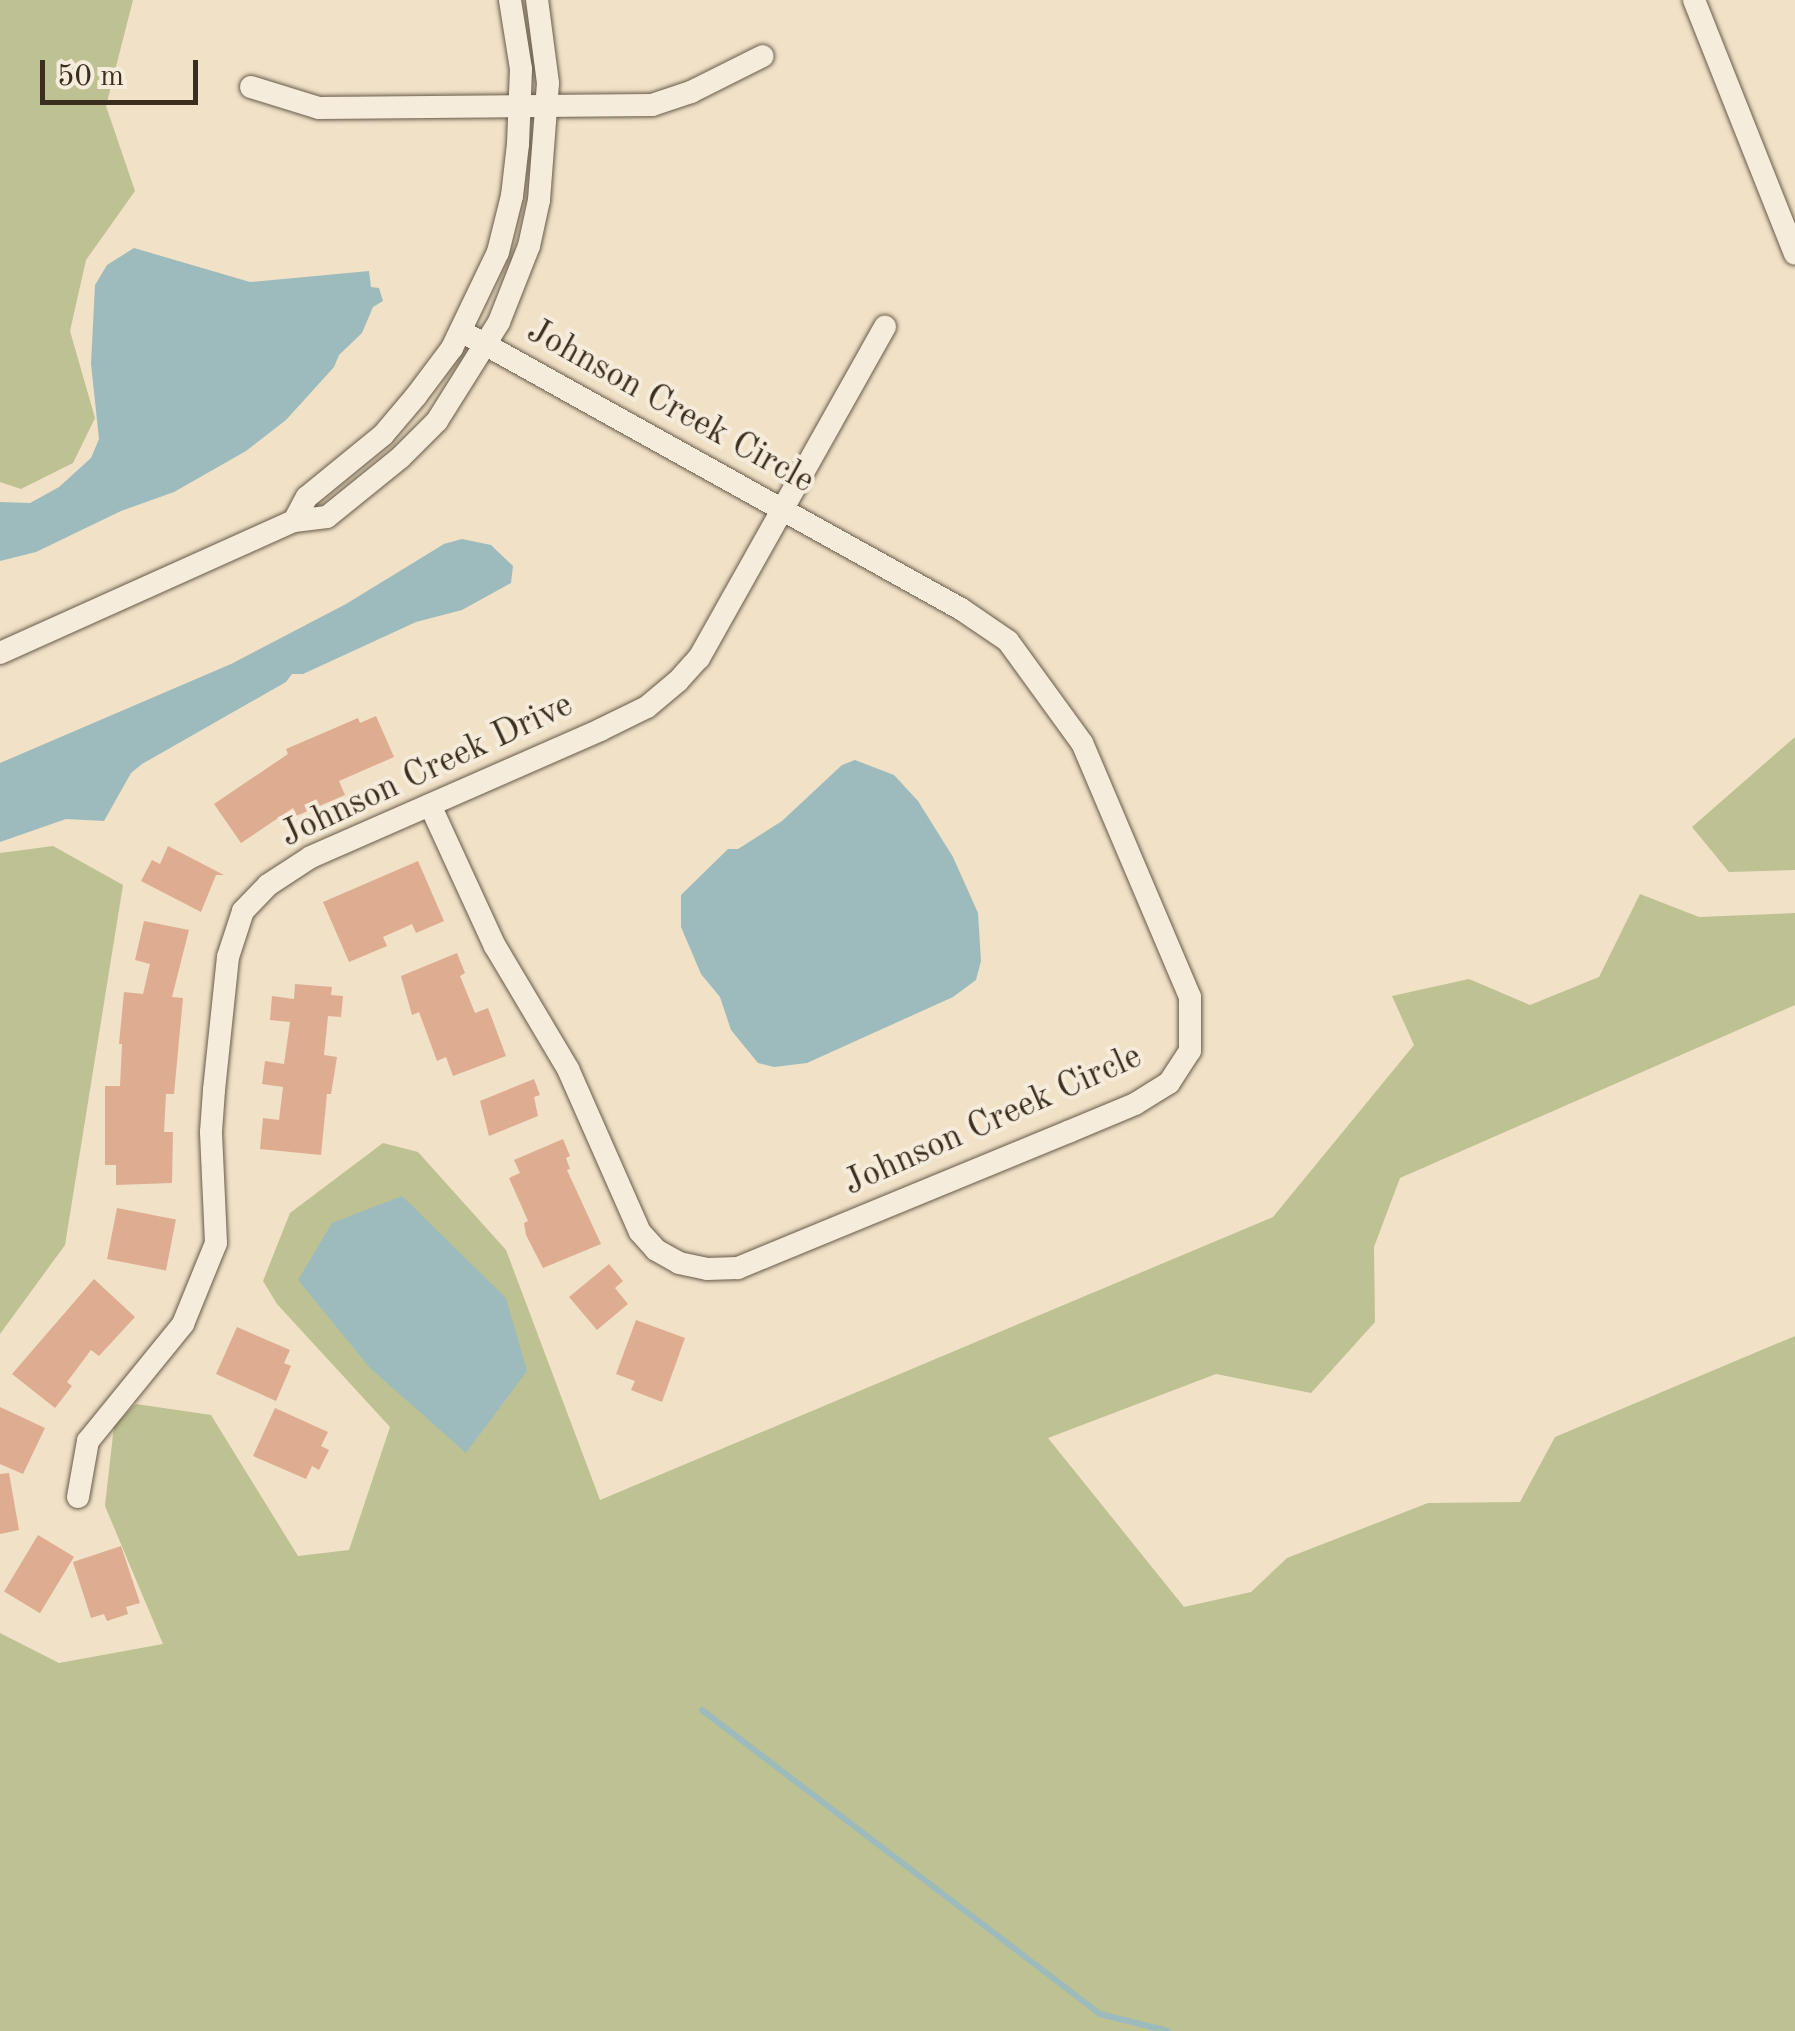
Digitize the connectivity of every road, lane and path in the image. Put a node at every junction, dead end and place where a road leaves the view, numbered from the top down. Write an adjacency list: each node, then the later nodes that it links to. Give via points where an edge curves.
1 (510, 0): 6 (street)
2 (537, 0): 7 (street)
3 (1694, 0): 8 (street)
4 (764, 56): 7 (street, via 652,105)
5 (252, 87): 6 (street, via 320,108)
6 (520, 106): 7 (street); 10 (street, via 500,245)
7 (547, 106): 11 (street, via 540,200 529,246)
8 (1795, 254)
9 (885, 326): 12 (street, Johnson Creek Drive)
10 (461, 331): 11 (street, Johnson Creek Circle); 13 (street, via 383,435 307,497)
11 (486, 345): 12 (street, Johnson Creek Circle); 13 (street, via 437,421 401,457 327,517)
12 (782, 509): 15 (street, Johnson Creek Drive, via 699,658 678,682 632,715); 16 (street, Johnson Creek Circle, via 962,609 1008,641 1040,680 1082,743 1179,970 1190,996 1192,1037 1169,1083 1135,1104 738,1268)
13 (294, 521): 14 (street)
14 (0, 653)
15 (430, 805): 16 (street, via 502,958 568,1069 640,1232); 18 (street, Johnson Creek Drive, via 311,857 243,911 228,957 210,1132 216,1243 183,1324 88,1440)
16 (679, 1263): 17 (street)
17 (672, 1286)
18 (78, 1496)

